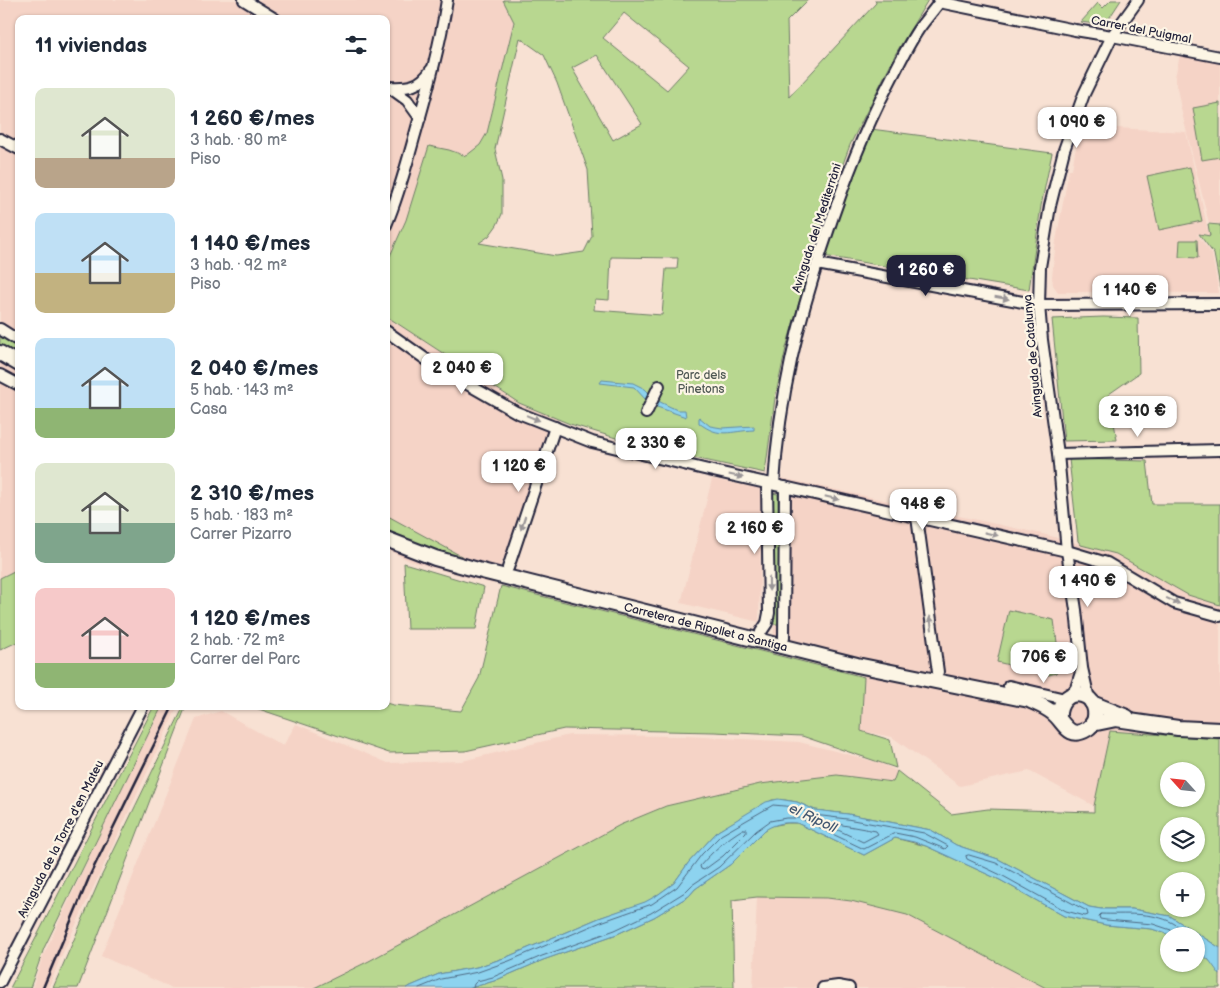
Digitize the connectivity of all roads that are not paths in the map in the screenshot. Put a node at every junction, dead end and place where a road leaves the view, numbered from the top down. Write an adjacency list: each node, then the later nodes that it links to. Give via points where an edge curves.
1 (244, 0): 5 (street)
2 (448, 0): 8 (street)
3 (1138, 0): 6 (street, Avinguda de Catalunya)
4 (940, 1): 6 (street, Carrer del Puigmal); 15 (street, Avinguda del Mediterràni, via 918,31 871,118 848,172)
5 (268, 15)
6 (1112, 36): 7 (street, Carrer del Puigmal); 17 (street, Avinguda de Catalunya, via 1084,94 1064,150 1040,267)
7 (1220, 57)
8 (434, 65): 9 (street, via 425,79 413,86); 11 (street)
9 (390, 86)
10 (390, 87): 11 (street, via 407,100)
11 (420, 118): 14 (street)
12 (0, 139): 13 (street)
13 (15, 147)
14 (390, 216)
15 (817, 264): 17 (street, one-way to 17); 30 (street, Avinguda del Mediterràni, via 796,333 787,377)
16 (1220, 304): 17 (street)
17 (1039, 305): 29 (street, Avinguda de Catalunya)
18 (0, 329): 20 (street)
19 (390, 334): 27 (street, one-way to 27, via 434,365 508,407)
20 (15, 338)
21 (0, 353): 22 (main road)
22 (15, 362)
23 (0, 374): 24 (street)
24 (15, 383)
25 (660, 386): 26 (street)
26 (646, 413)
27 (554, 427): 30 (street, one-way to 30, via 592,442); 34 (street, one-way to 34)
28 (1220, 450): 29 (street)
29 (1058, 454): 33 (street, Avinguda de Catalunya)
30 (775, 485): 31 (street, one-way to 31); 36 (street, Avinguda del Mediterràni, one-way to 36, via 770,613); 37 (street, Avinguda del Mediterràni)
31 (917, 517): 33 (street, one-way to 33); 39 (street, one-way to 31)
32 (390, 541): 42 (main road, Carretera de Ripollet a Santiga, via 428,556 478,570 780,646)
33 (1066, 552): 35 (street, one-way to 35, via 1107,563 1174,603); 38 (street, Avinguda de Catalunya)
34 (508, 568)
35 (1220, 616)
36 (761, 632)
37 (784, 638)
38 (1082, 668): 41 (street, Avinguda de Catalunya, via 1076,688); 43 (street, Avinguda de Catalunya)
39 (938, 672)
40 (1009, 686): 41 (street)
41 (1066, 697): 42 (main road); 43 (main road, via 1081,695); 45 (main road, via 1059,709)
42 (1029, 700): 45 (main road)
43 (1090, 701): 46 (main road); 47 (main road, via 1095,714)
44 (141, 710): 49 (street, Avinguda de la Torre d'en Mateu)
45 (1059, 718): 47 (main road, via 1064,727 1073,732 1084,731)
46 (1134, 721): 47 (main road, via 1116,719); 48 (main road)
47 (1092, 724)
48 (1220, 730)
49 (0, 982)
50 (823, 988): 51 (street)
51 (849, 988)

